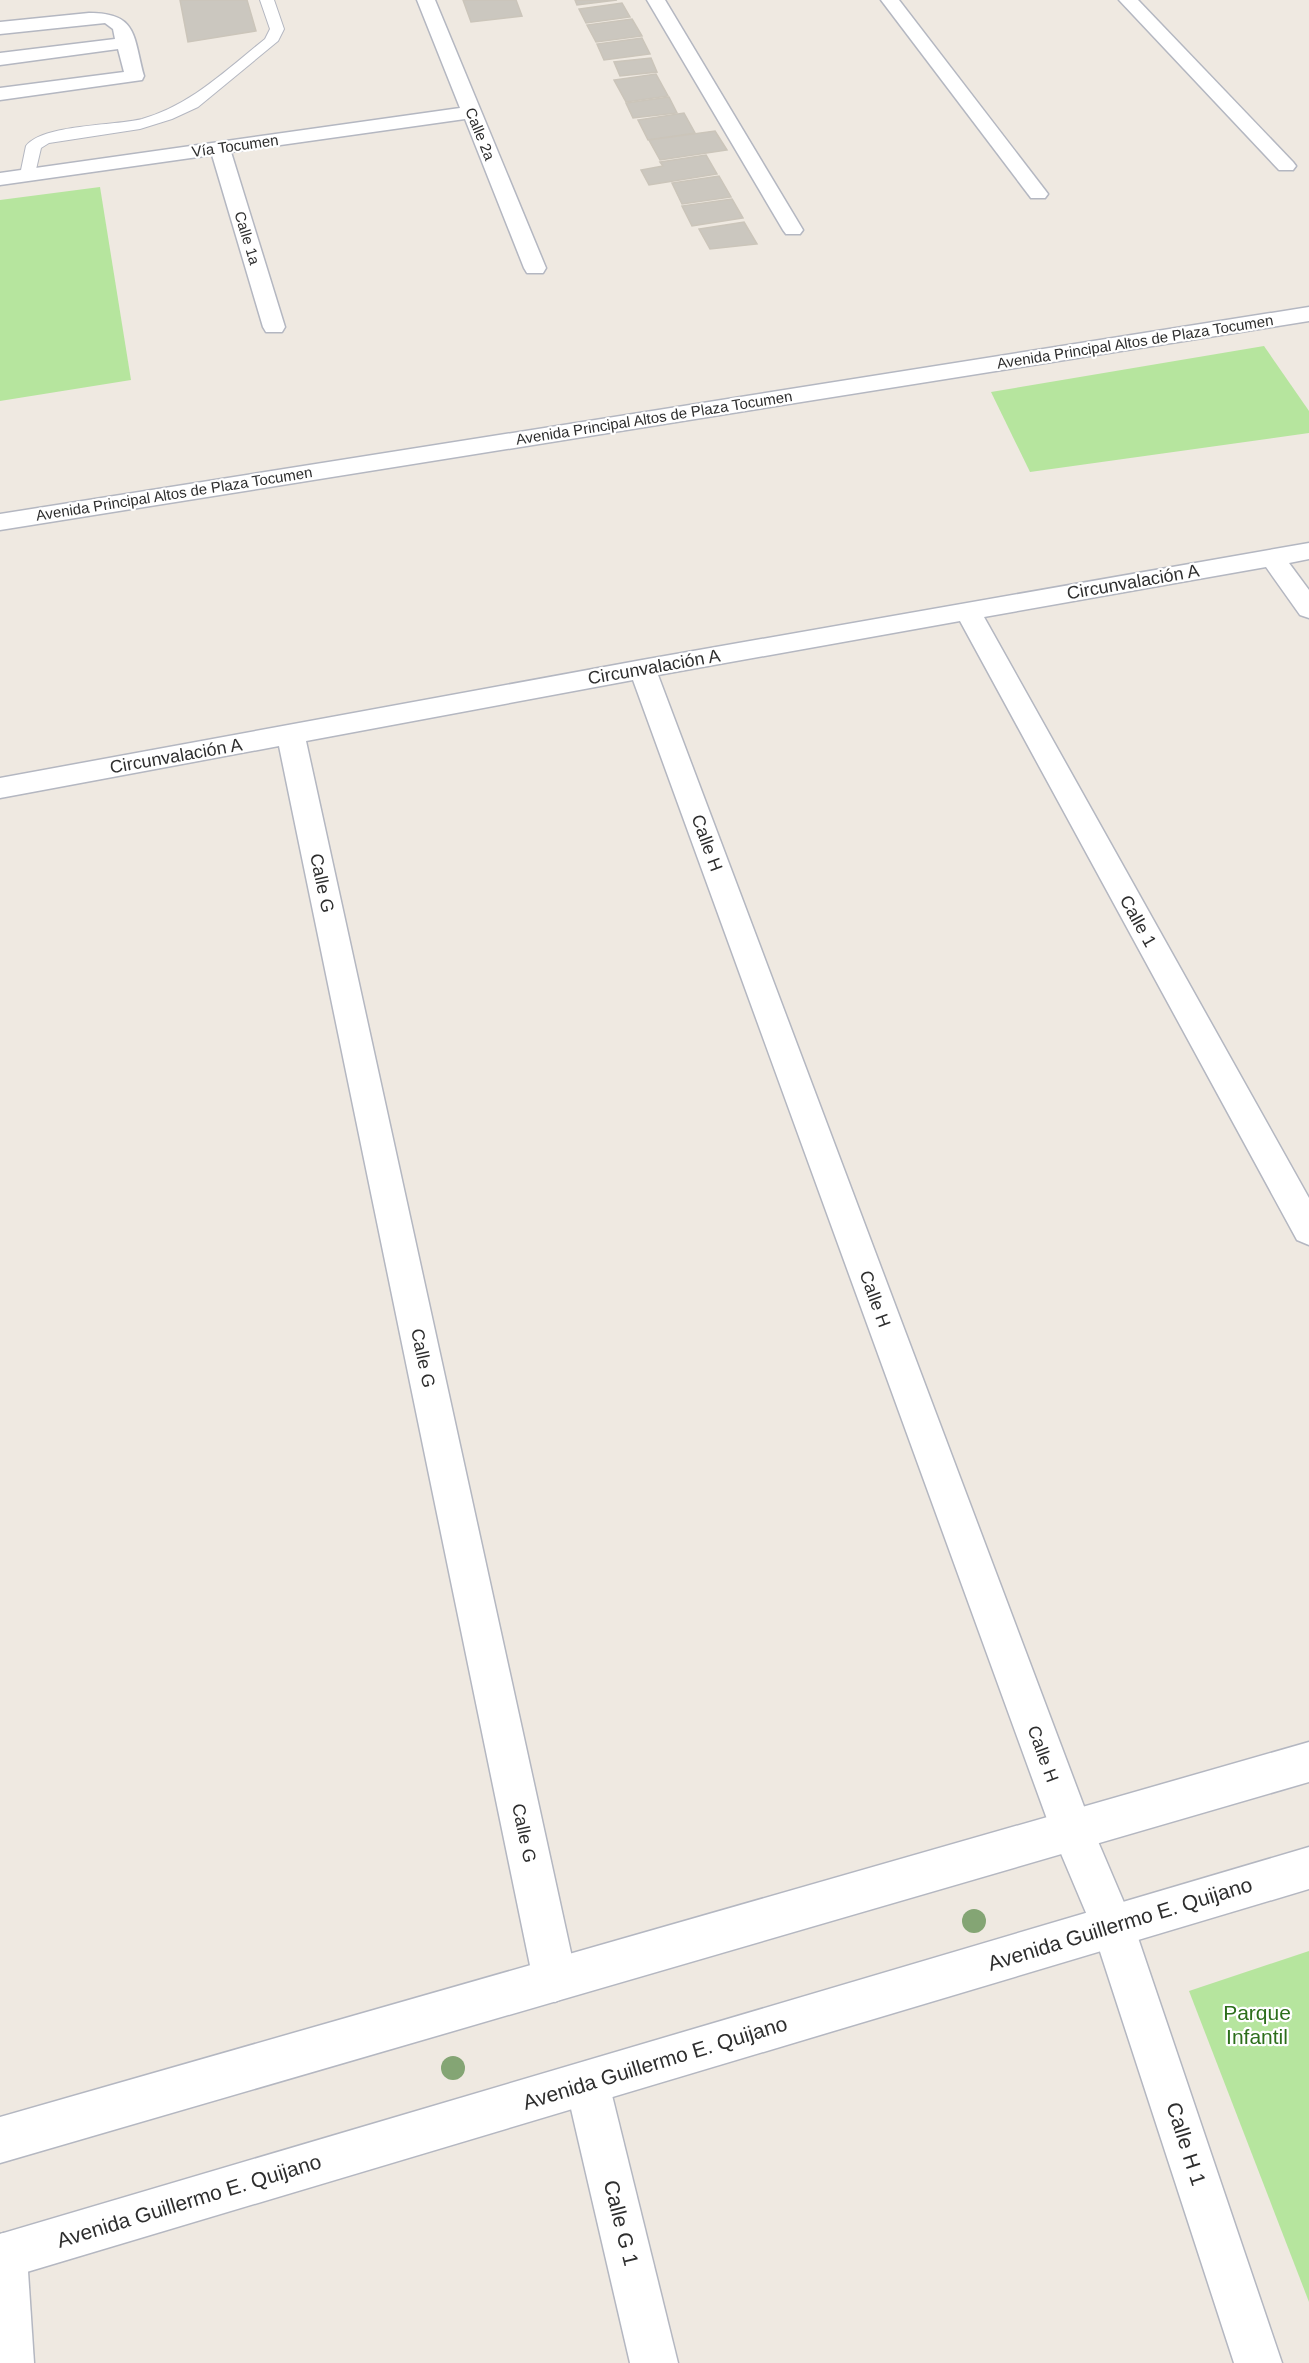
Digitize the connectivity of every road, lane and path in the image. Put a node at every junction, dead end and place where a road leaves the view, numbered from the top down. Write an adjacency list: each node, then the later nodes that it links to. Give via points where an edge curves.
1 (267, 0): 13 (lane, via 277,29 271,41 193,104 140,124 45,139 34,146)
2 (426, 0): 10 (street, Calle 2a)
3 (656, 0): 16 (street)
4 (890, 0): 15 (street)
5 (1128, 0): 12 (street)
6 (0, 28): 7 (street, via 109,18 121,26)
7 (125, 43): 8 (street); 9 (street, via 135,76)
8 (0, 59)
9 (0, 94)
10 (471, 112): 11 (street, Vía Tocumen); 17 (street, Calle 2a)
11 (220, 148): 13 (street, Vía Tocumen); 19 (street, Calle 1a)
12 (1286, 166)
13 (28, 175): 14 (street, Vía Tocumen)
14 (0, 179)
15 (1038, 194)
16 (793, 230)
17 (535, 268)
18 (1309, 314): 20 (street, Avenida Principal Altos de Plaza Tocumen)
19 (274, 327)
20 (0, 522)
21 (1309, 551): 22 (street, Circunvalación A)
22 (1272, 557): 23 (street); 24 (street, Circunvalación A)
23 (1309, 609)
24 (968, 612): 25 (street, Circunvalación A); 28 (street, Calle 1)
25 (642, 669): 26 (street, Circunvalación A); 30 (street, Calle H)
26 (291, 736): 27 (street, Circunvalación A); 33 (street, Calle G)
27 (0, 788)
28 (1309, 1230)
29 (1309, 1762): 30 (street)
30 (1071, 1830): 32 (street, Calle H); 33 (street)
31 (1309, 1868): 32 (street, Avenida Guillermo E. Quijano)
32 (1113, 1926): 34 (street, Avenida Guillermo E. Quijano); 39 (street, Calle H 1)
33 (555, 1980): 35 (street)
34 (587, 2083): 36 (street, Avenida Guillermo E. Quijano); 38 (street, Calle G 1)
35 (0, 2140)
36 (2, 2257): 37 (street)
37 (10, 2363)
38 (654, 2363)
39 (1258, 2363)

